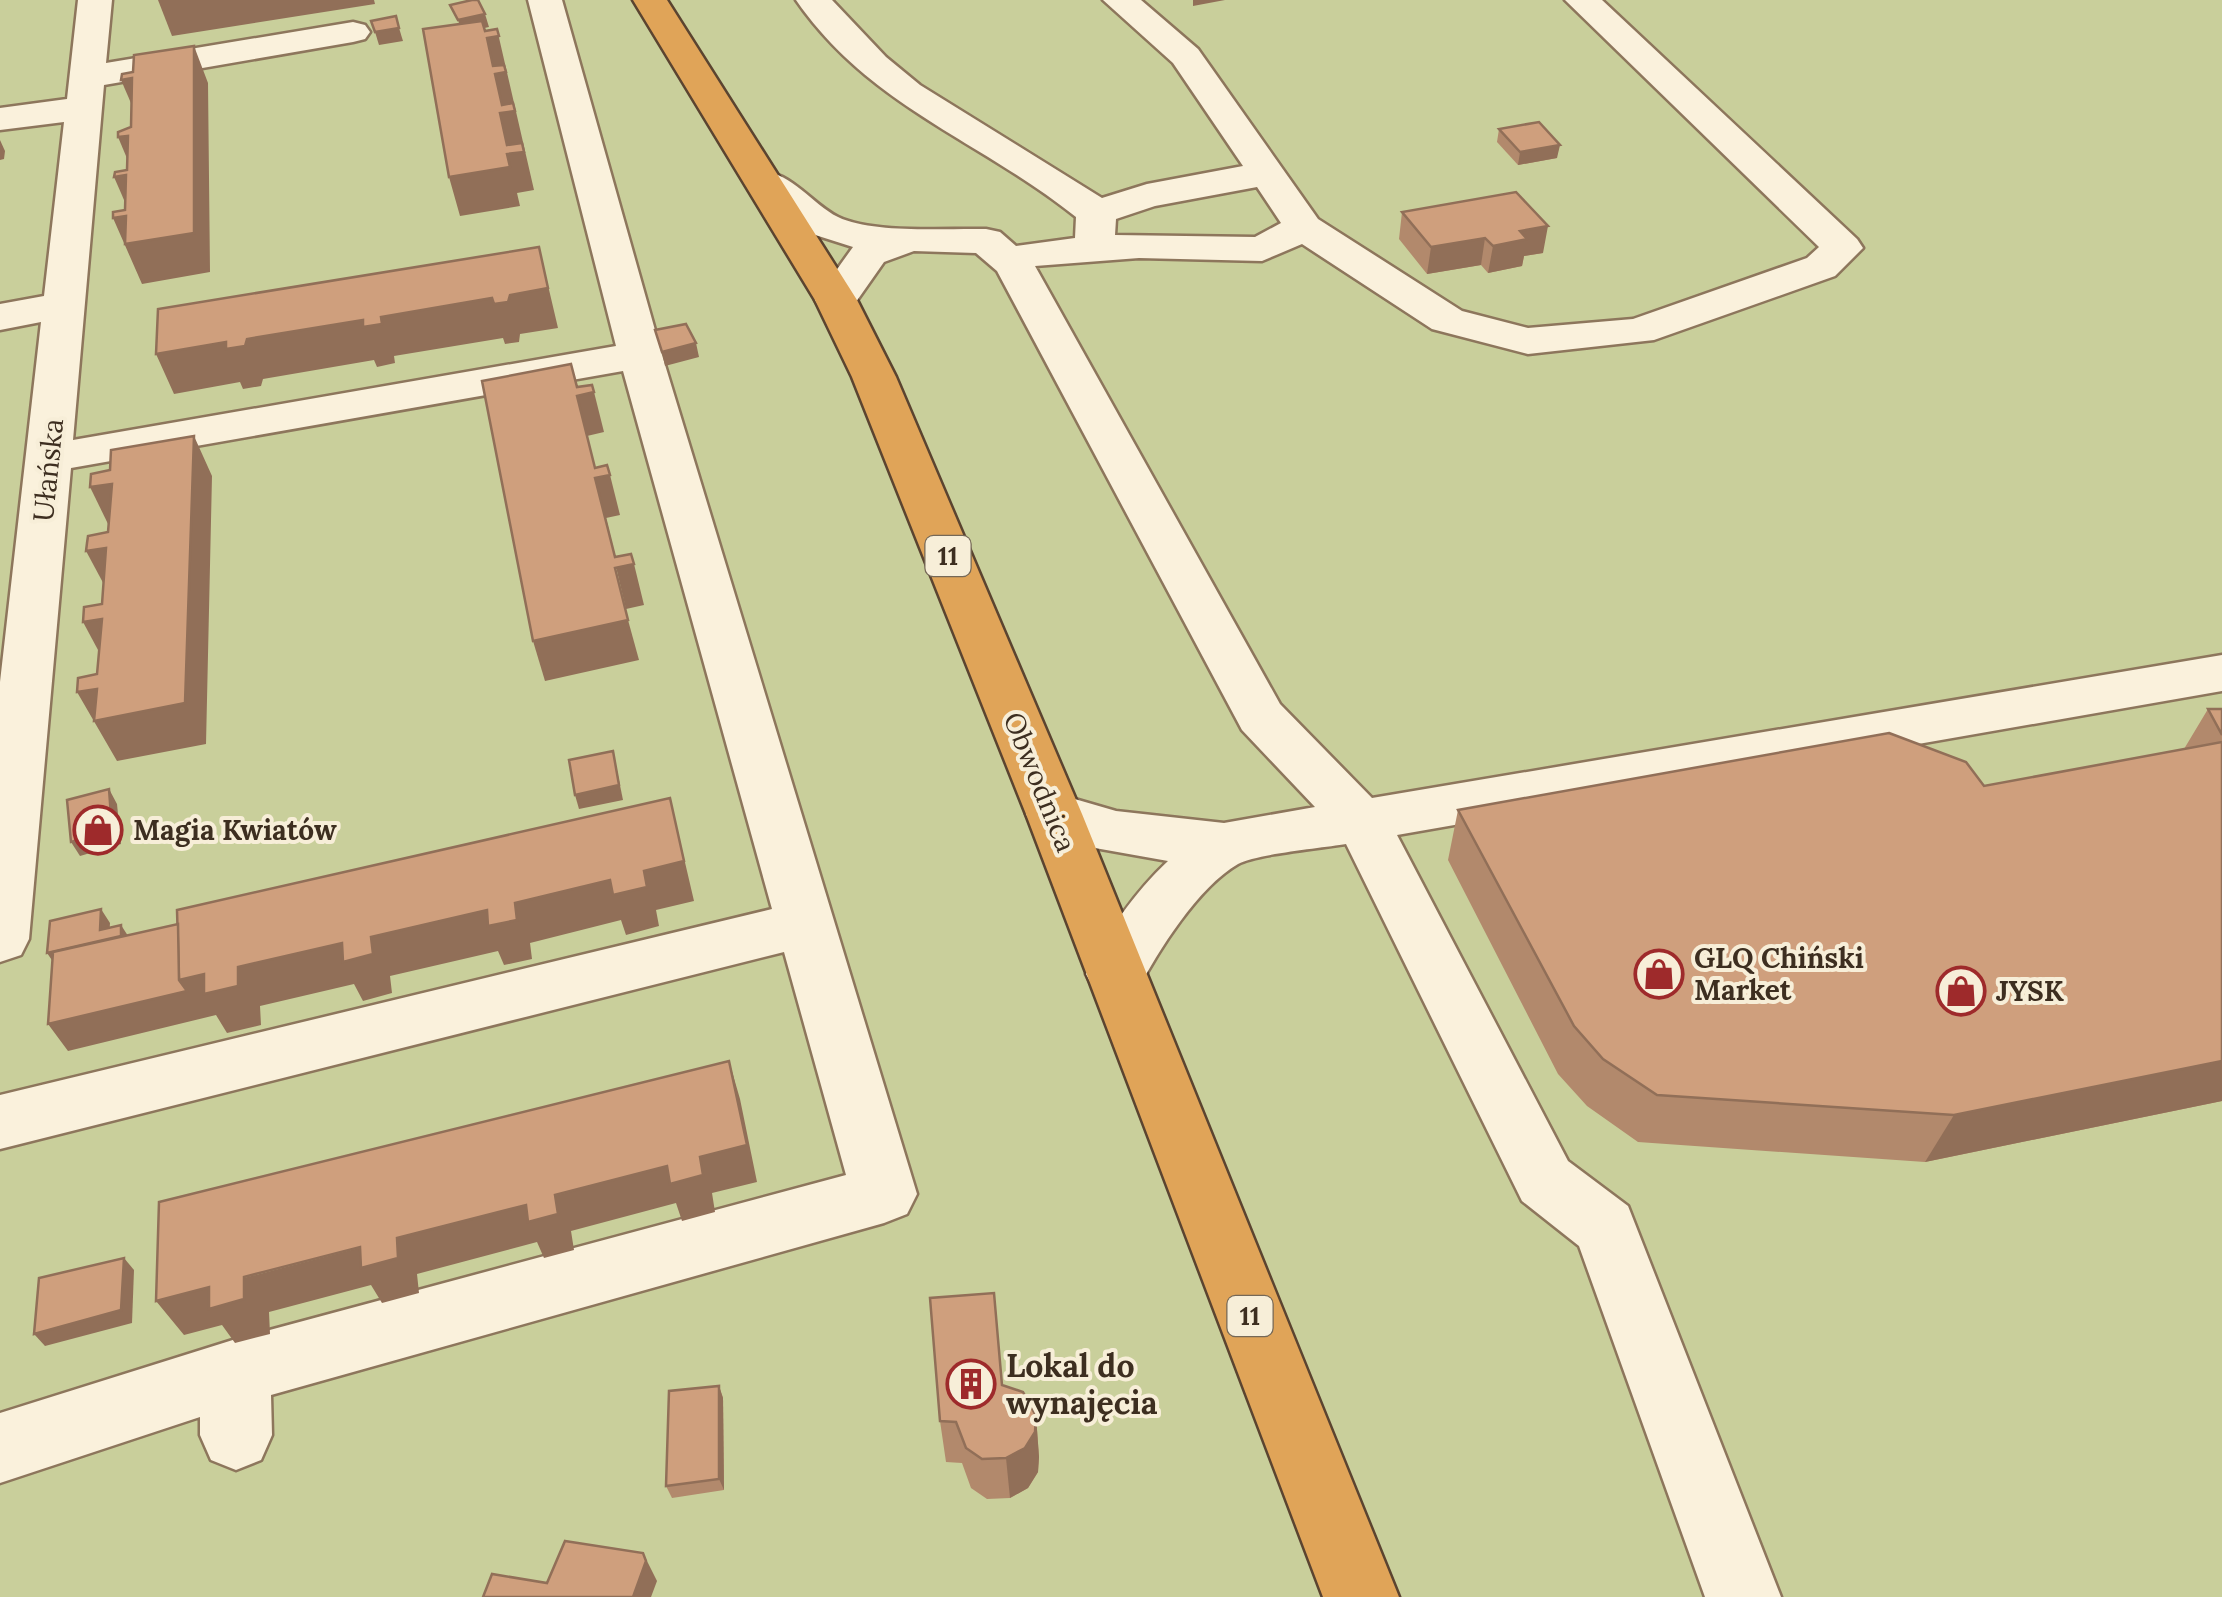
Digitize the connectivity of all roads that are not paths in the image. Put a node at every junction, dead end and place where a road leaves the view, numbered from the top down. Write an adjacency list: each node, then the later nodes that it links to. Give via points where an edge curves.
1 (95, 0): 8 (street, Ułańska)
2 (545, 0): 19 (street)
3 (650, 0): 11 (highway, Obwodnica / 11)
4 (813, 0): 13 (street, via 884,74 1072,192)
5 (1120, 0): 10 (street, via 1186,56)
6 (1582, 0): 12 (street, via 1844,248 1821,268 1639,331 1528,341 1447,320)
7 (353, 32): 8 (street)
8 (86, 92): 9 (street); 17 (street, Ułańska)
9 (0, 120)
10 (1267, 173): 12 (street); 13 (street, via 1147,196)
11 (764, 181): 14 (street, via 822,225 864,238); 16 (highway, Obwodnica / 11)
12 (1304, 227): 13 (street, via 1262,249 1139,246)
13 (1096, 231): 15 (street)
14 (914, 238): 15 (street, via 986,241); 16 (street, via 870,253)
15 (1008, 260): 24 (street, via 1262,717)
16 (836, 300): 23 (highway, Obwodnica / 11)
17 (63, 305): 18 (street); 20 (street, Ułańska)
18 (0, 317)
19 (640, 356): 20 (street); 26 (street)
20 (49, 458): 22 (street, Ułańska)
21 (2222, 674): 24 (street)
22 (9, 762): 27 (street, Ułańska)
23 (1054, 814): 25 (street, via 1146,838); 28 (highway, Obwodnica / 11)
24 (1363, 823): 25 (street); 32 (street, via 1545,1180 1605,1227)
25 (1224, 844): 28 (street, via 1174,886 1133,937)
26 (806, 924): 29 (street); 30 (street, via 884,1194 236,1404)
27 (0, 940)
28 (1116, 974): 31 (highway, Obwodnica / 11)
29 (0, 1122)
30 (0, 1448)
31 (1362, 1597)
32 (1743, 1597)

